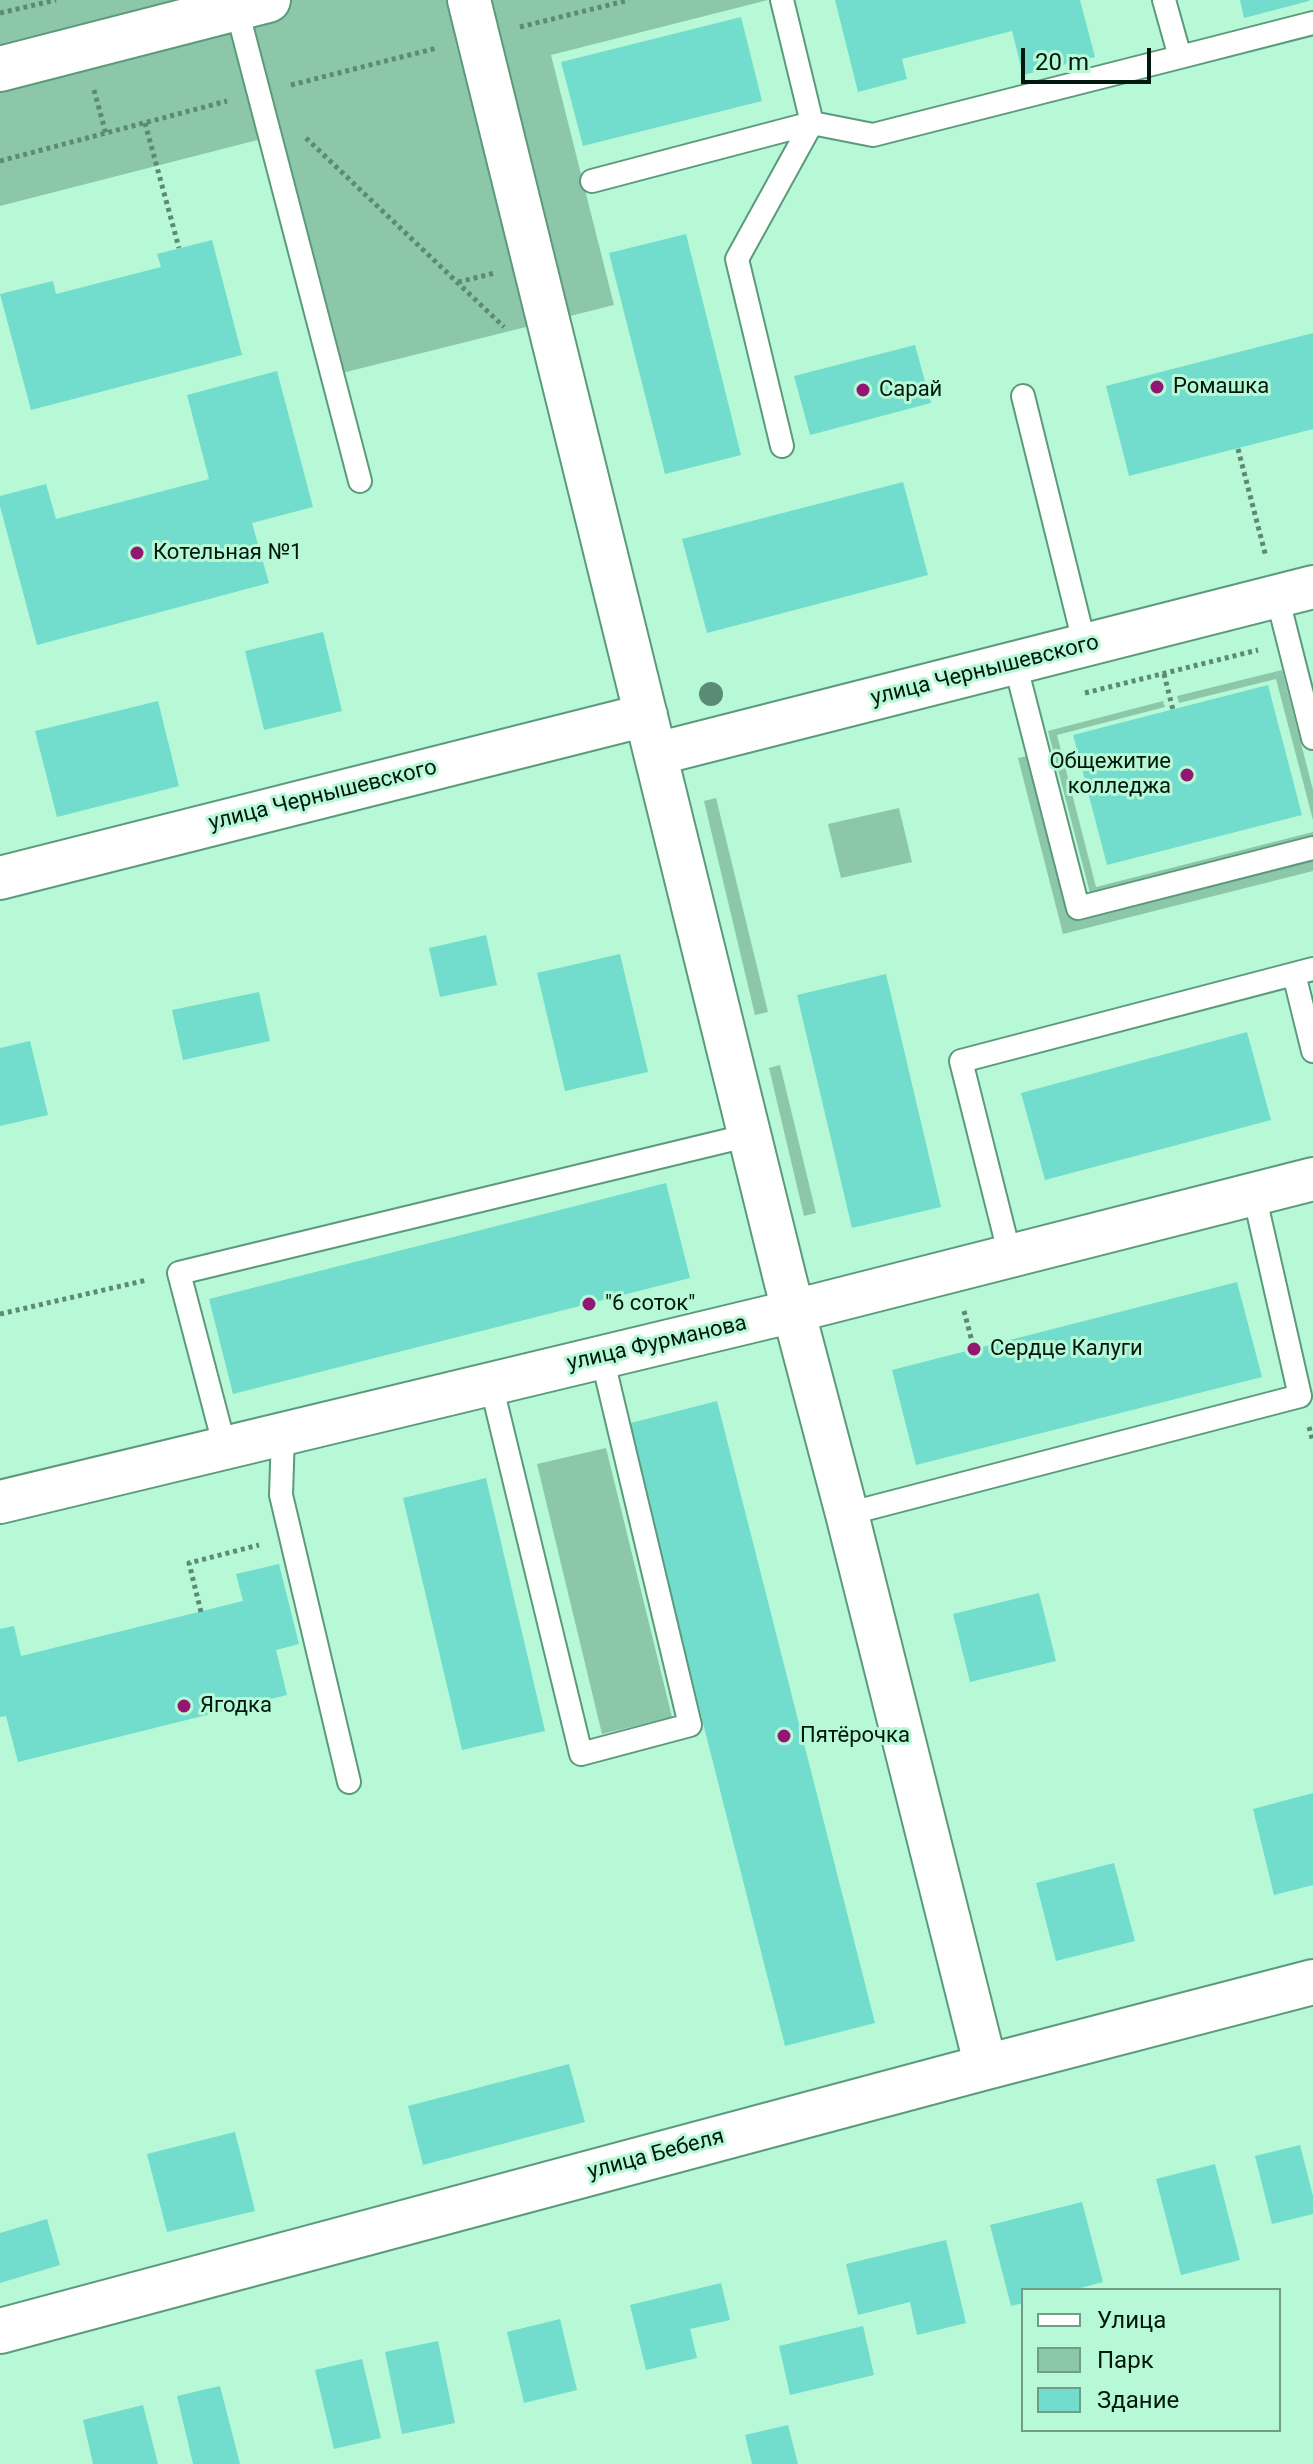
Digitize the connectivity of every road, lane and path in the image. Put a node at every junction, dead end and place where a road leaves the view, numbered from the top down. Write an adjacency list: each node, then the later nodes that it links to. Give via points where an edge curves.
1 (56, 0): 6 (path)
2 (629, 0): 7 (path)
3 (782, 0): 13 (lane)
4 (1164, 0): 9 (lane)
5 (246, 3): 10 (street); 11 (lane)
6 (0, 13)
7 (474, 19): 11 (path); 27 (street)
8 (1313, 23): 9 (lane)
9 (1180, 57): 13 (lane, via 873,135)
10 (0, 69)
11 (259, 93): 12 (path); 17 (path); 21 (lane)
12 (145, 123): 14 (path); 16 (path)
13 (812, 123): 15 (lane); 19 (lane, via 737,259)
14 (0, 161)
15 (592, 181)
16 (179, 248)
17 (511, 334)
18 (1023, 396): 23 (lane)
19 (782, 446)
20 (1238, 449): 22 (path)
21 (360, 481)
22 (1295, 592): 23 (street, улица Чернышевского); 28 (lane)
23 (1085, 646): 24 (street, улица Чернышевского)
24 (1015, 663): 29 (street, улица Чернышевского); 30 (lane, via 1078,908)
25 (1164, 674): 26 (path)
26 (1173, 710)
27 (646, 715): 29 (street); 31 (street, улица Чернышевского)
28 (1313, 738)
29 (656, 754): 34 (street)
30 (1313, 848)
31 (0, 878)
32 (1303, 971): 33 (lane); 37 (lane, via 961,1061)
33 (1313, 1051)
34 (750, 1135): 38 (lane); 39 (street)
35 (1313, 1179): 36 (street, улица Фурманова)
36 (1254, 1194): 37 (street, улица Фурманова); 46 (lane, via 1300,1396)
37 (1010, 1256): 39 (street, улица Фурманова)
38 (179, 1273): 40 (path); 44 (lane)
39 (794, 1311): 41 (street, улица Фурманова); 46 (street)
40 (0, 1314)
41 (602, 1357): 42 (street, улица Фурманова); 42 (lane, via 690,1725 581,1754)
42 (491, 1384): 43 (street, улица Фурманова)
43 (283, 1434): 44 (street, улица Фурманова); 47 (lane, via 281,1495)
44 (225, 1448): 45 (street, улица Фурманова)
45 (0, 1502)
46 (847, 1514): 51 (street)
47 (291, 1537): 48 (path, via 189,1563); 49 (lane)
48 (201, 1612)
49 (349, 1782)
50 (1313, 1982): 51 (street, улица Бебеля)
51 (986, 2067): 52 (street, улица Бебеля)
52 (0, 2331)

